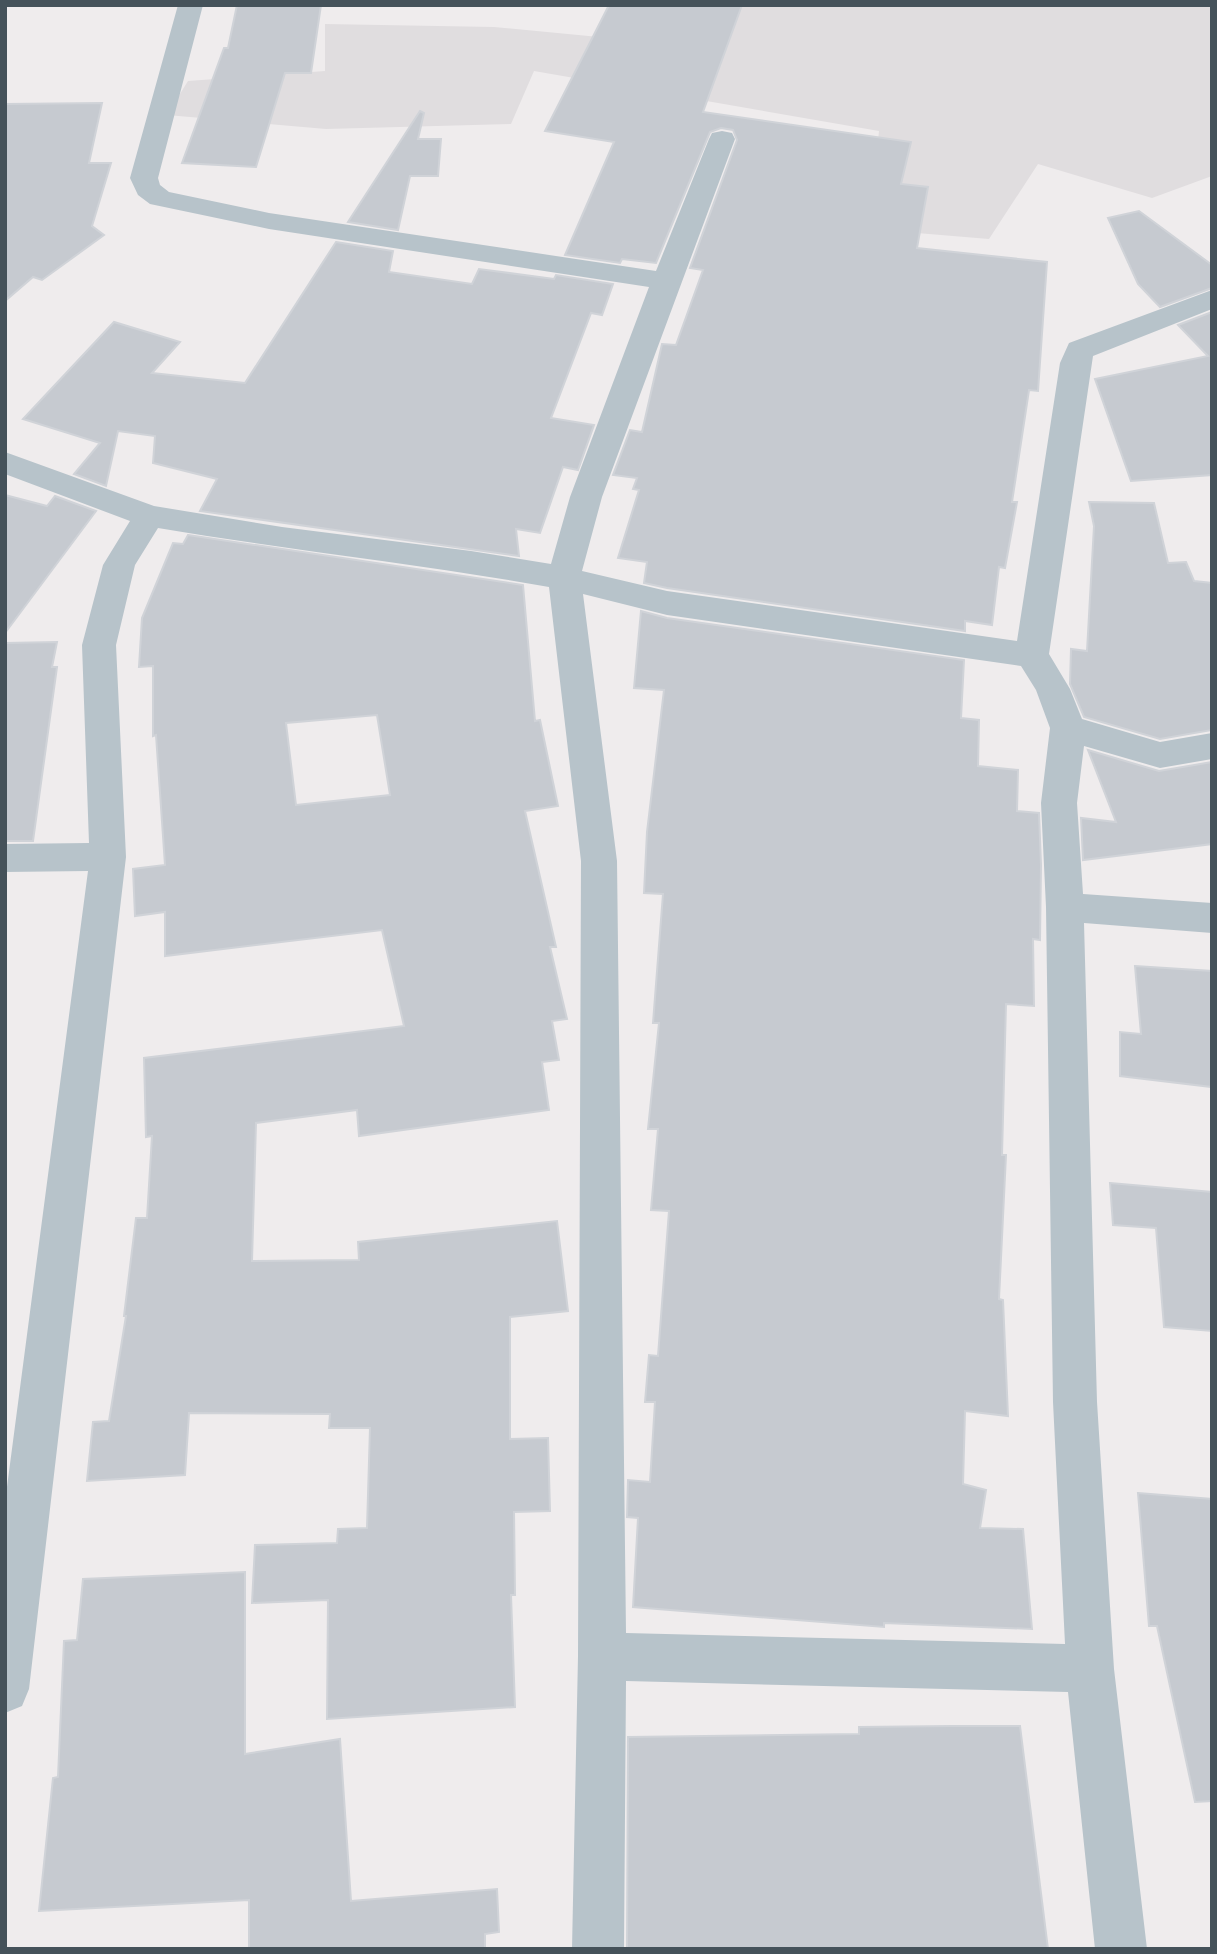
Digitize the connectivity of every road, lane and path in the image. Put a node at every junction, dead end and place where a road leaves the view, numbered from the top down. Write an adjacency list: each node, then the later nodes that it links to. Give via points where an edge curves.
1 (191, 5): 3 (street, via 144,178 148,189 160,198 269,221)
2 (722, 139): 3 (street)
3 (666, 281): 7 (street, via 586,498)
4 (1212, 299): 8 (street, via 1080,350)
5 (5, 461): 6 (street)
6 (149, 516): 7 (street); 11 (street, via 119,565 99,645)
7 (564, 578): 8 (street, via 667,603); 15 (street, via 599,861)
8 (1032, 655): 9 (street, via 1053,689)
9 (1068, 728): 10 (street, via 1160,755); 13 (street, via 1059,803)
10 (1212, 746)
11 (108, 857): 12 (street); 17 (street)
12 (5, 858)
13 (1065, 907): 14 (street); 16 (street, via 1075,1402)
14 (1212, 918)
15 (602, 1656): 16 (street); 18 (street)
16 (1090, 1669): 19 (street)
17 (5, 1689)
18 (598, 1949)
19 (1121, 1949)

